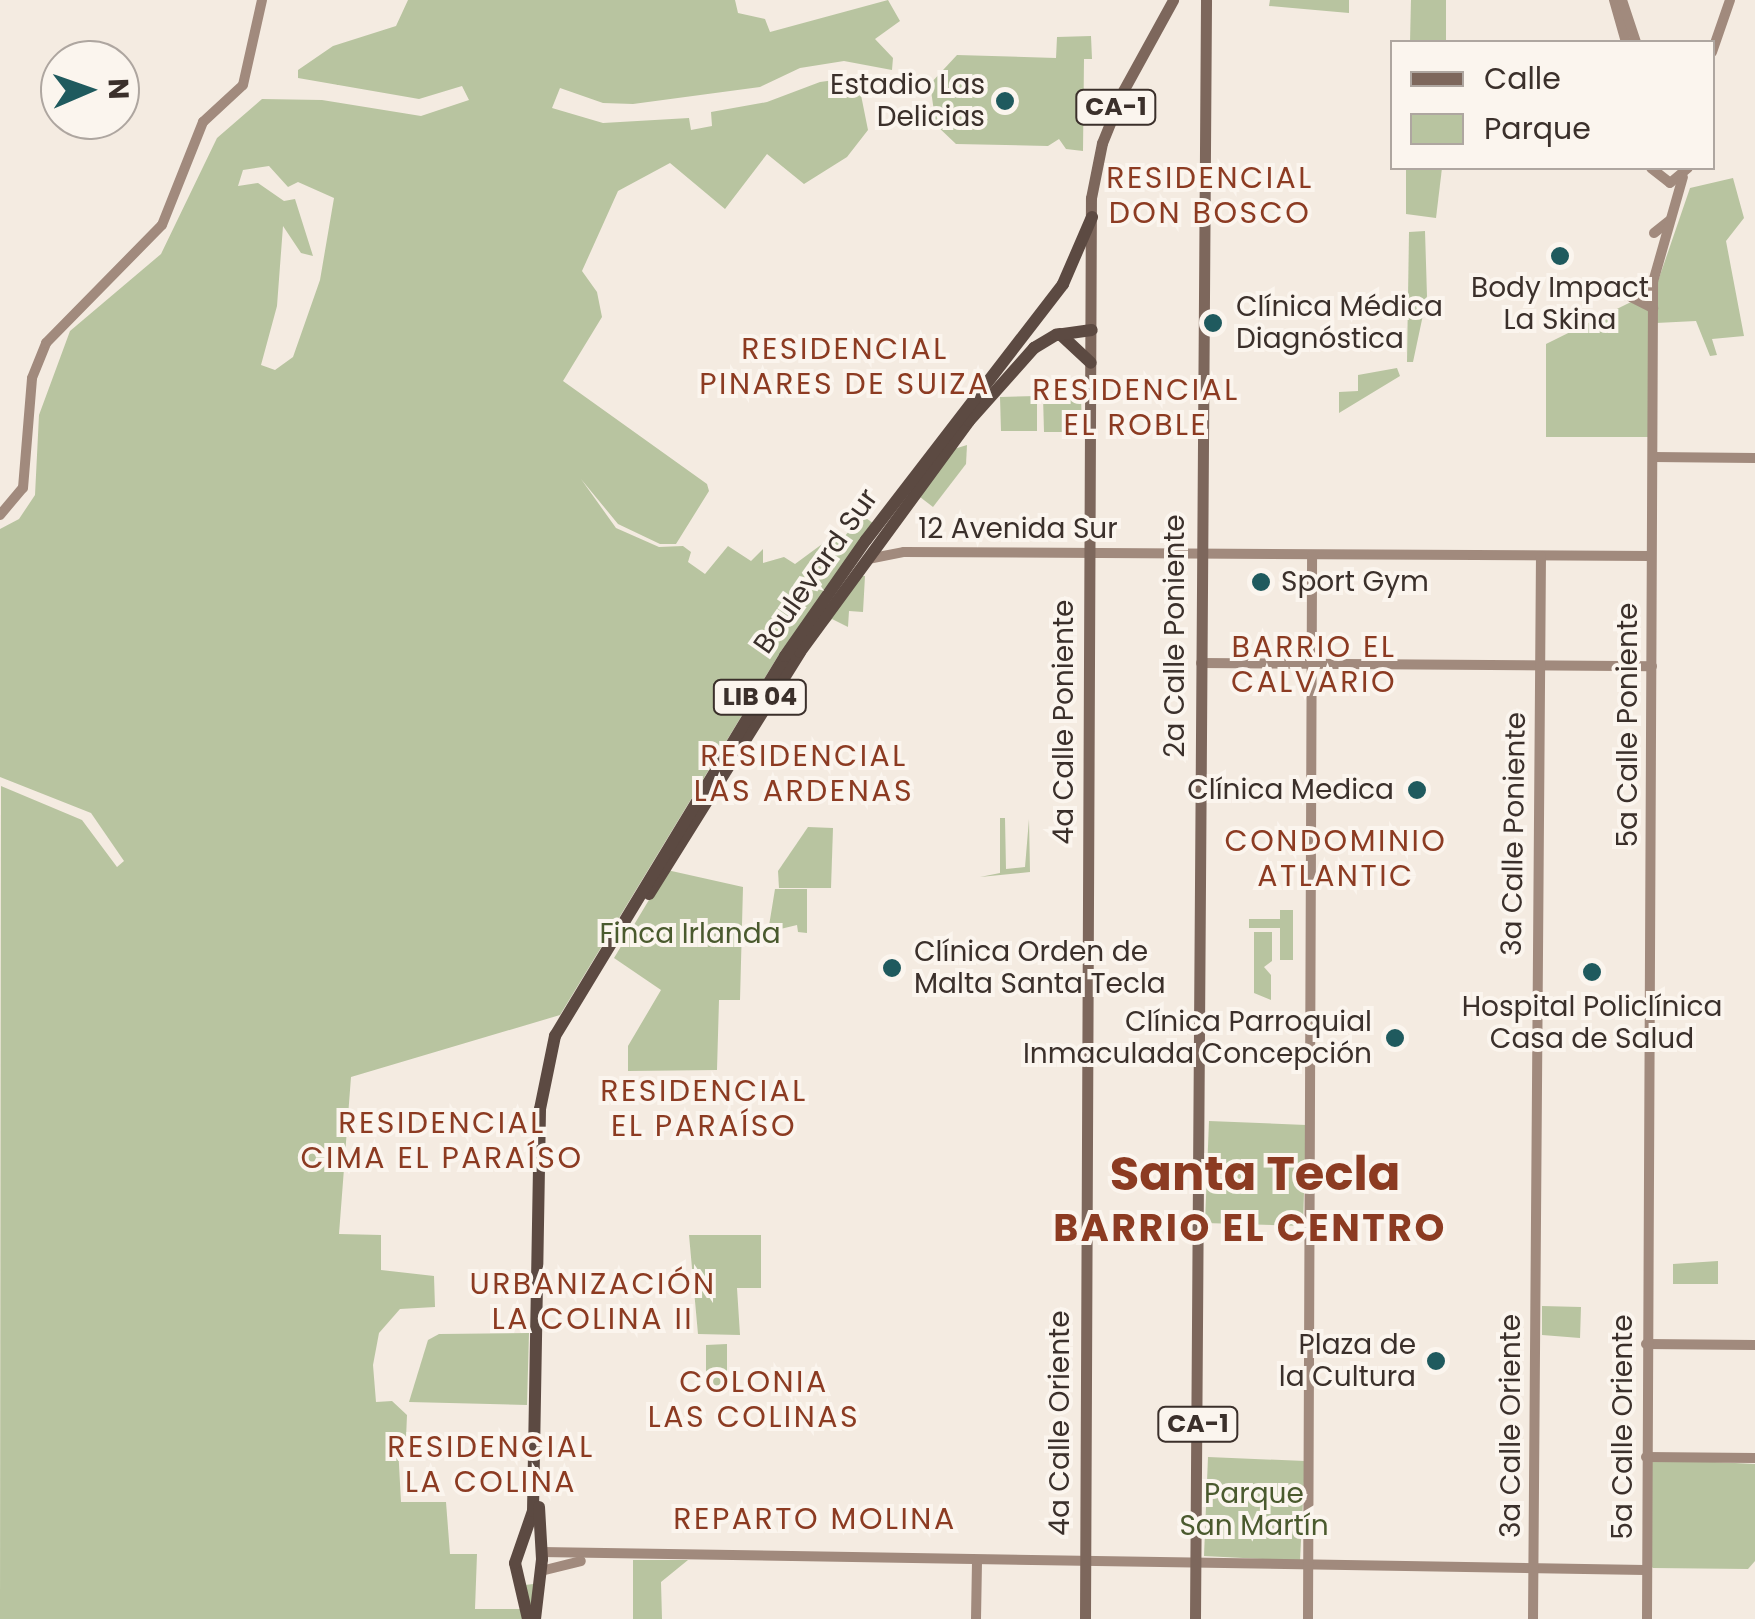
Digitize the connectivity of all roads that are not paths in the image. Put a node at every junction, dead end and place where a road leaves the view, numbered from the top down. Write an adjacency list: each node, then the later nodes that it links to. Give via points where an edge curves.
1 (262, 0): 26 (street, via 243,85 203,122 162,225 53,332 39,356 23,488)
2 (1202, 0): 28 (main road, 2a Calle Poniente / CA-1)
3 (1614, 0): 7 (street)
4 (1622, 0): 8 (street)
5 (1727, 0): 9 (street); 10 (street)
6 (1173, 2): 14 (main road, CA-1, via 1102,143)
7 (1625, 40)
8 (1635, 40)
9 (1712, 40)
10 (1715, 42)
11 (1654, 170): 13 (street)
12 (1685, 172): 13 (street); 15 (street, 5a Calle Poniente)
13 (1662, 181): 15 (street)
14 (1092, 217): 19 (main road, 4a Calle Poniente / CA-1); 21 (highway, Boulevard Sur / LIB 04, via 1071,271)
15 (1670, 219): 16 (street); 18 (street, 5a Calle Poniente, via 1655,265)
16 (1654, 233)
17 (1630, 296): 18 (street)
18 (1653, 308): 24 (street, 5a Calle Poniente)
19 (1092, 330): 20 (highway, Boulevard Sur / LIB 04); 23 (main road, 4a Calle Poniente / CA-1)
20 (1060, 334): 23 (highway); 27 (highway, Boulevard Sur / LIB 04, via 1022,359)
21 (1023, 336): 22 (highway); 46 (highway, Boulevard Sur / LIB 04, via 785,656 555,1036 540,1109 533,1512)
22 (1007, 338)
23 (1091, 363): 30 (main road, 4a Calle Poniente / CA-1)
24 (1653, 457): 25 (street); 33 (street, 5a Calle Poniente)
25 (1755, 458)
26 (0, 515)
27 (887, 532): 29 (street, 12 Avenida Sur, via 890,544); 34 (highway, Boulevard Sur / LIB 04)
28 (1201, 551): 30 (street, 12 Avenida Sur); 31 (street, 12 Avenida Sur); 35 (main road, 2a Calle Poniente / CA-1)
29 (904, 552): 30 (street, 12 Avenida Sur); 34 (street, 12 Avenida Sur)
30 (1090, 552): 39 (main road, 4a Calle Poniente / CA-1)
31 (1312, 554): 32 (street, 12 Avenida Sur); 36 (street)
32 (1541, 556): 33 (street, 12 Avenida Sur); 37 (street, 3a Calle Poniente)
33 (1651, 556): 38 (street, 5a Calle Poniente)
34 (864, 560): 47 (highway, Boulevard Sur / LIB 04, via 575,1011 559,1048 547,1109)
35 (1200, 663): 36 (street); 51 (main road, 2a Calle Poniente / CA-1)
36 (1312, 666): 37 (street); 52 (street)
37 (1538, 666): 38 (street); 40 (street, 3a Calle Poniente)
38 (1652, 666): 41 (street, 5a Calle Poniente)
39 (1086, 1228): 49 (main road, 4a Calle Oriente / CA-1)
40 (1533, 1233): 53 (street, 3a Calle Oriente)
41 (1646, 1234): 42 (street, 5a Calle Oriente)
42 (1646, 1344): 43 (street); 44 (street, 5a Calle Oriente)
43 (1755, 1345)
44 (1646, 1457): 45 (street); 54 (street, 5a Calle Oriente)
45 (1755, 1458)
46 (517, 1550): 47 (highway, via 528,1542); 56 (highway, LIB 04)
47 (541, 1550): 48 (street); 55 (highway, LIB 04)
48 (596, 1558): 50 (street); 55 (street)
49 (1084, 1561): 50 (street); 51 (street); 59 (main road, 4a Calle Oriente / CA-1)
50 (976, 1562): 58 (street)
51 (1196, 1562): 52 (street); 60 (main road, CA-1)
52 (1309, 1566): 53 (street); 61 (street)
53 (1533, 1568): 54 (street); 62 (street, 3a Calle Oriente)
54 (1645, 1570): 63 (street, 5a Calle Oriente)
55 (540, 1572): 56 (highway, via 527,1580); 57 (highway, LIB 04)
56 (518, 1574): 57 (highway, LIB 04)
57 (532, 1619)
58 (976, 1619)
59 (1085, 1619)
60 (1196, 1619)
61 (1308, 1619)
62 (1533, 1619)
63 (1646, 1619)

